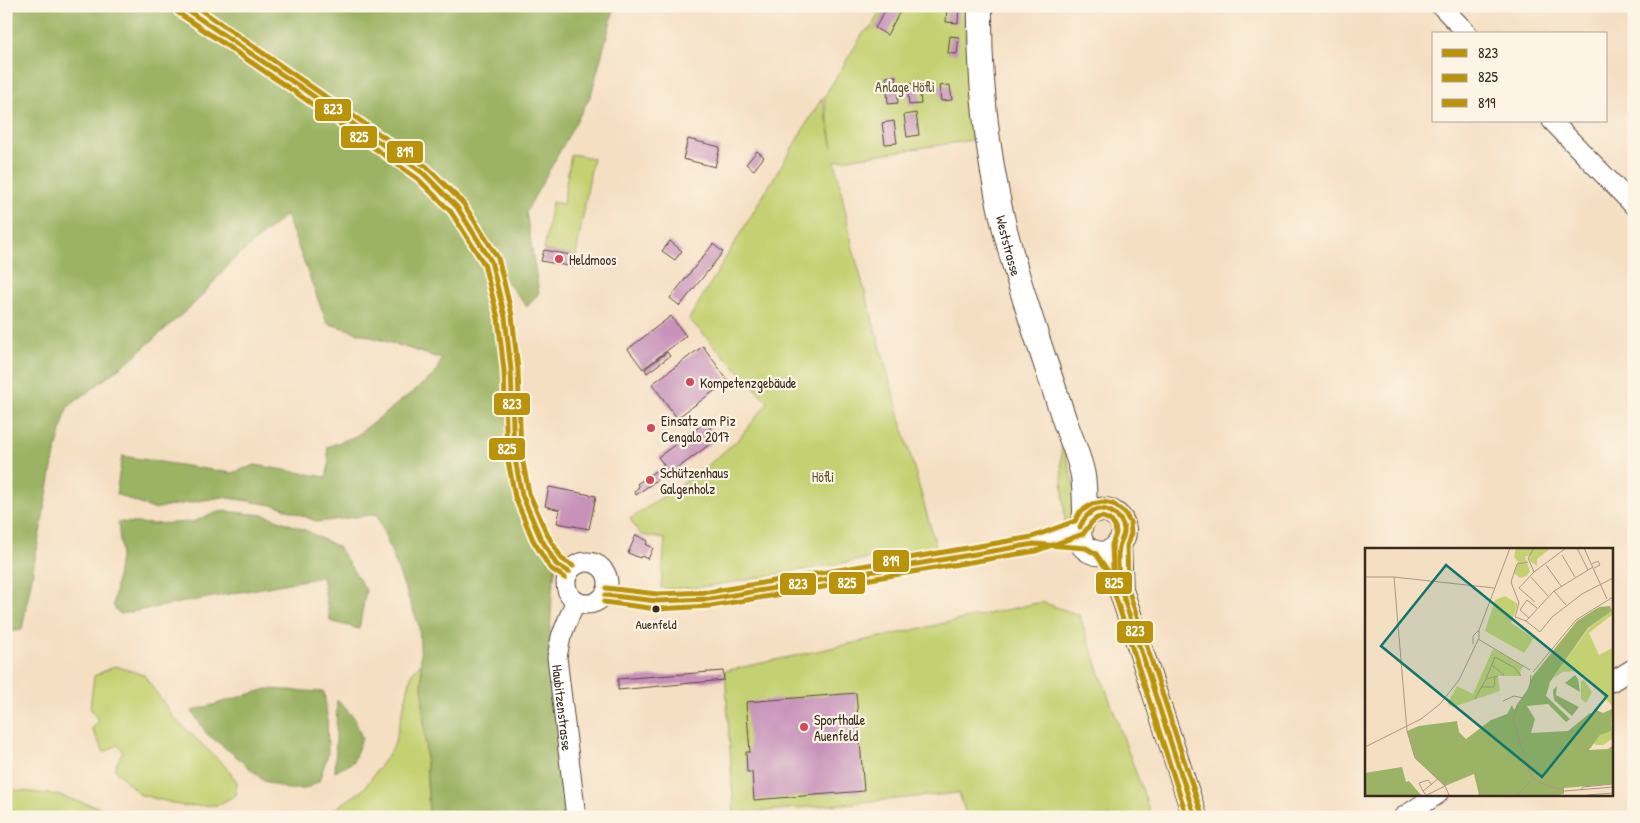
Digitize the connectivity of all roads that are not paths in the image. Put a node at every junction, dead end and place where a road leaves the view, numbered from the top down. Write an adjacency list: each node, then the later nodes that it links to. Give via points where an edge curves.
1 (181, 6): 11 (street, via 423,173 457,206 491,261 505,317 511,370 514,454 522,494 540,537 556,564)
2 (980, 6): 7 (main road, Weststrasse, via 982,94 994,183 1013,261)
3 (1441, 6): 4 (street)
4 (1466, 32)
5 (1553, 122): 6 (street)
6 (1634, 206)
7 (1083, 476): 8 (main road, Weststrasse); 9 (main road, Weststrasse)
8 (1109, 510): 9 (main road, via 1098,509); 10 (main road, via 1124,528)
9 (1087, 536): 10 (main road, via 1109,553); 12 (main road); 13 (street, via 710,600 664,602)
10 (1119, 545): 12 (main road)
11 (569, 572): 13 (street, via 585,562 597,564 608,578); 14 (street, via 565,584)
12 (1121, 590): 19 (main road)
13 (605, 596): 14 (street, via 588,605)
14 (575, 602): 18 (street, Haubitzenstrasse, via 557,657)
15 (1634, 668): 16 (street)
16 (1612, 681)
17 (1435, 796): 20 (street)
18 (576, 817)
19 (1195, 817)
20 (1402, 817)

